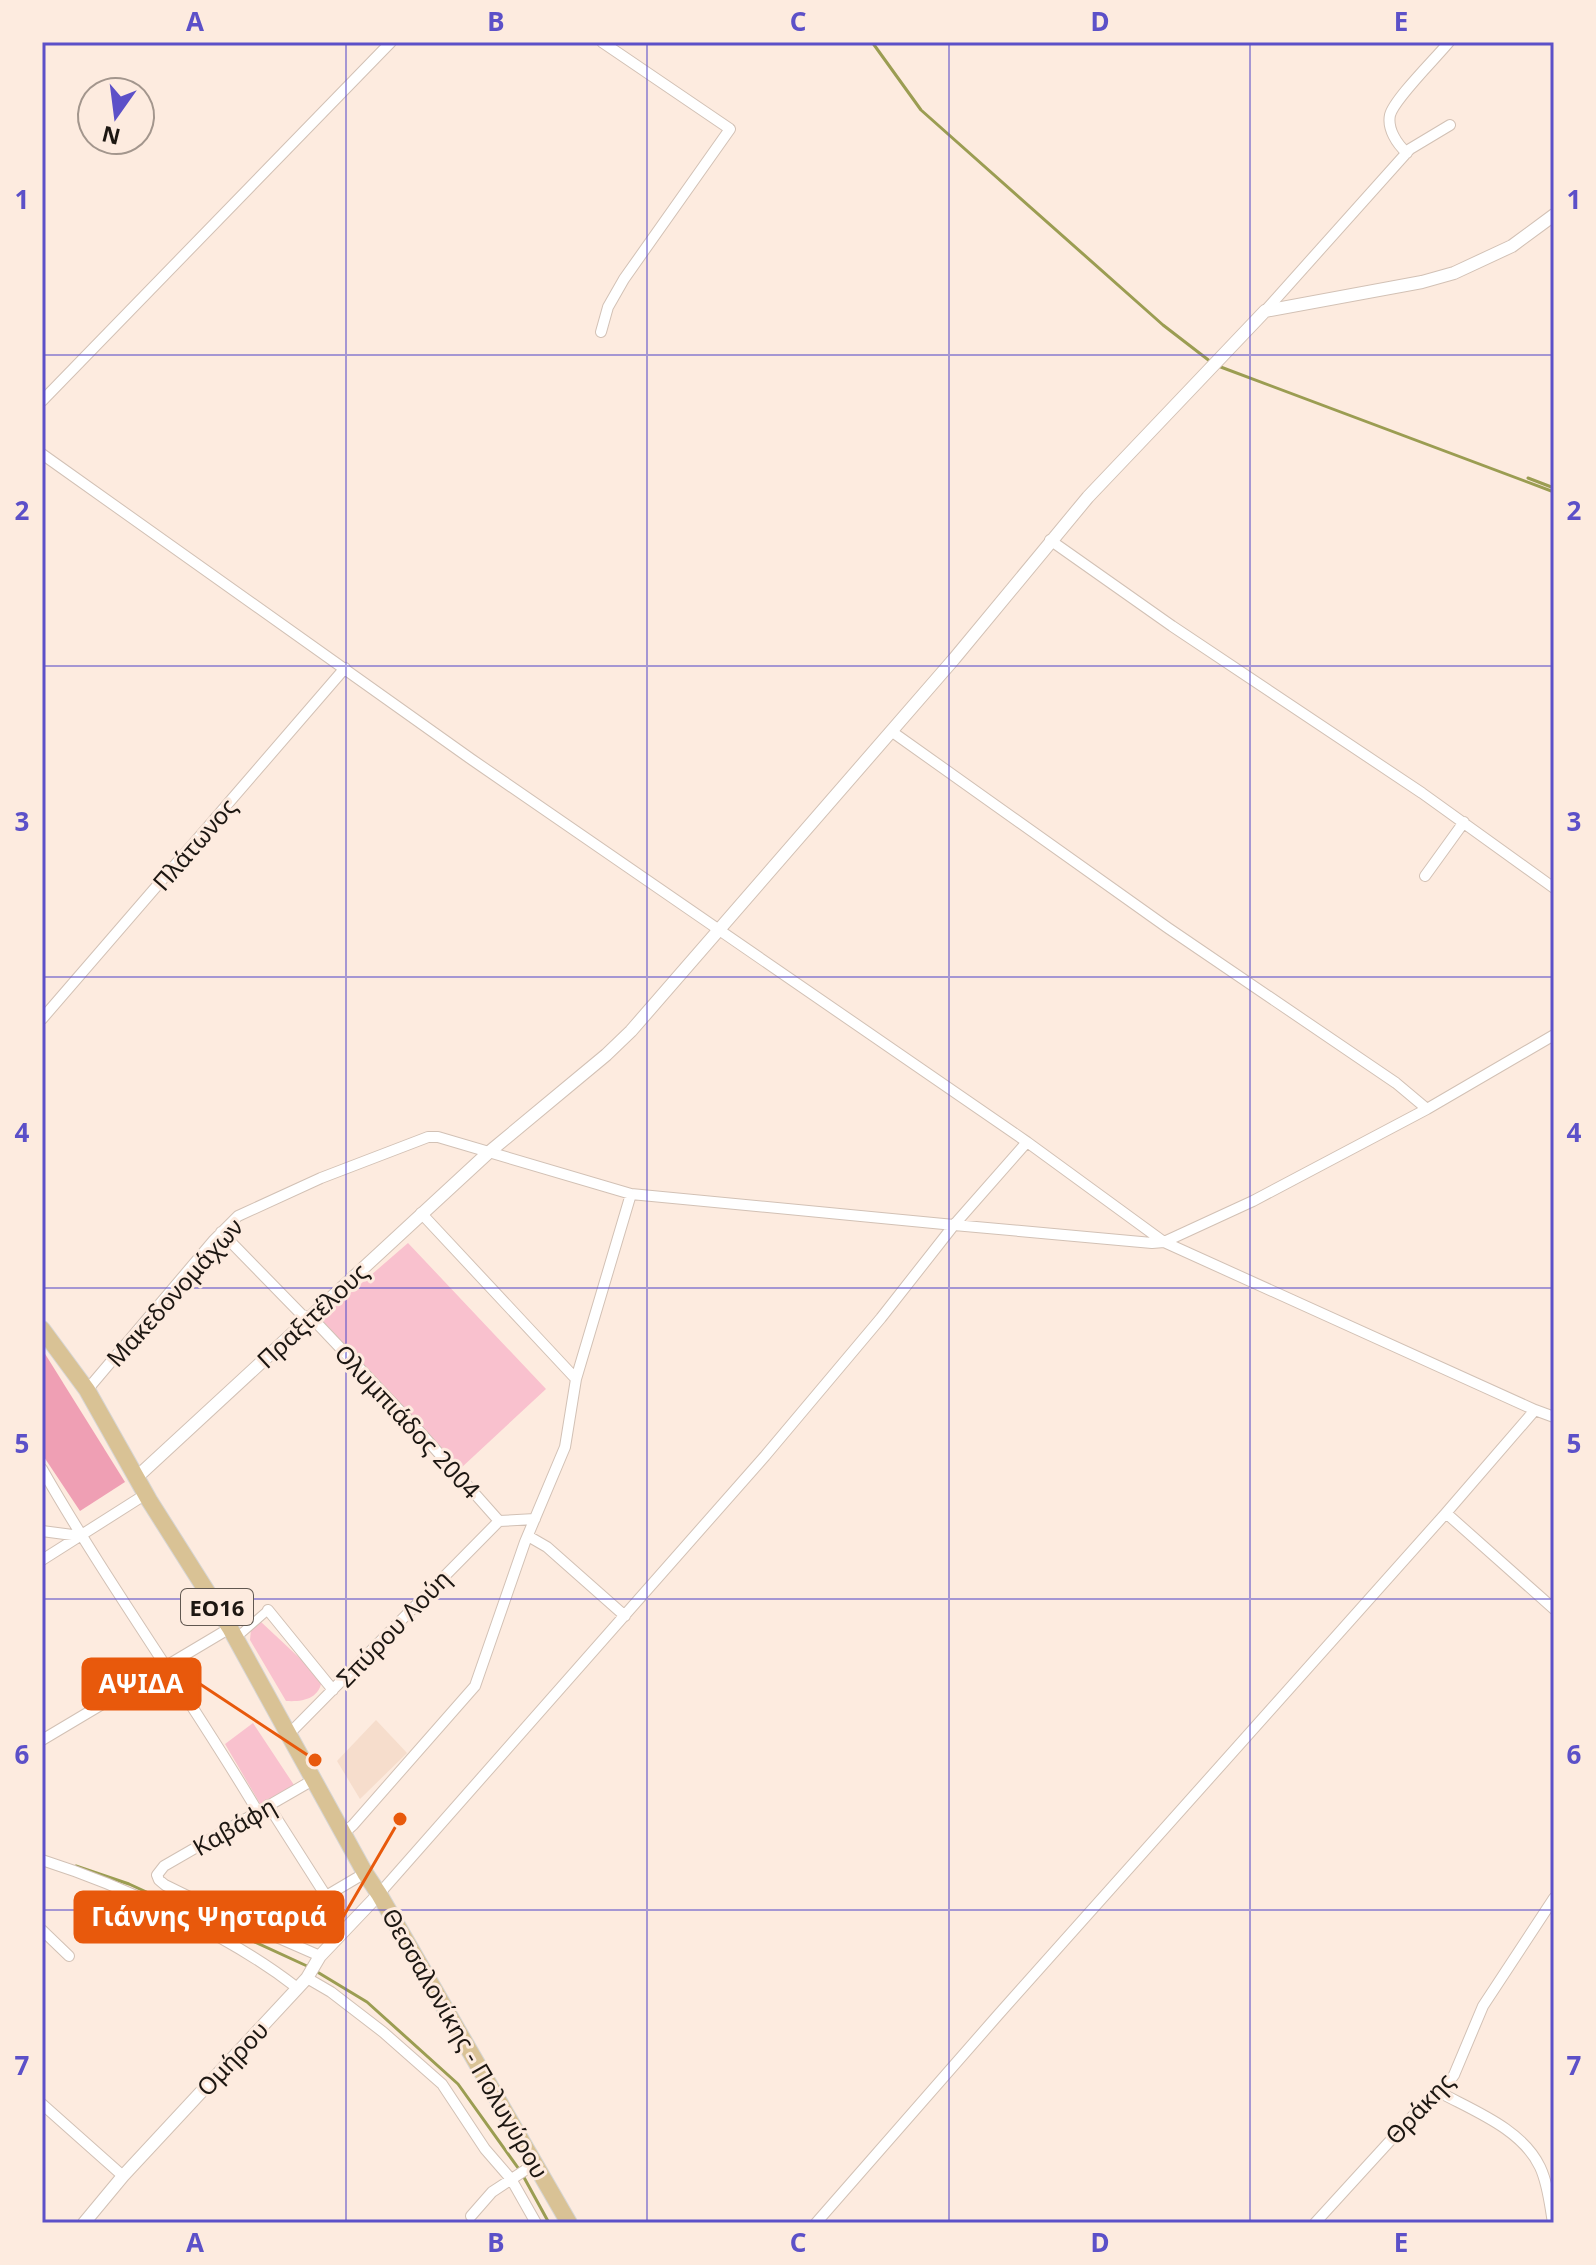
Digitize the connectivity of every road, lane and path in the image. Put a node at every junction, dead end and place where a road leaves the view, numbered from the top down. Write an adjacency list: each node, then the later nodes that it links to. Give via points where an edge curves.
1 (391, 42): 9 (street)
2 (602, 42): 8 (street, via 730,129 624,279)
3 (1449, 42): 5 (street, via 1392,110 1390,127)
4 (1450, 125): 5 (street)
5 (1407, 153): 7 (street)
6 (1554, 215): 7 (street, via 1512,246 1454,273)
7 (1265, 311): 11 (street, Πραξιτέλους)
8 (601, 332)
9 (42, 401)
10 (42, 454): 12 (street)
11 (1050, 540): 13 (street, Πραξιτέλους); 14 (street)
12 (345, 668): 17 (street); 18 (street, Πλάτωνος)
13 (891, 731): 17 (street, Πραξιτέλους); 20 (street)
14 (1464, 822): 15 (street); 16 (street)
15 (1425, 876)
16 (1554, 888)
17 (720, 930): 21 (street); 22 (street, Πραξιτέλους, via 631,1031)
18 (42, 1019)
19 (1554, 1035): 20 (street)
20 (1427, 1109): 27 (street)
21 (1027, 1142): 25 (street); 27 (street)
22 (488, 1153): 23 (street, Μακεδονομάχων); 24 (street, Πραξιτέλους); 26 (street, Μακεδονομάχων, via 428,1137 238,1216)
23 (631, 1194): 25 (street, Μακεδονομάχων); 30 (street)
24 (421, 1213): 28 (street, Πραξιτέλους); 30 (street)
25 (954, 1225): 27 (street, Μακεδονομάχων); 46 (street, via 881,1318)
26 (221, 1232): 28 (street, Ολυμπιάδος 2004, via 302,1315); 31 (street, Μακεδονομάχων)
27 (1164, 1242): 32 (street)
28 (311, 1317): 35 (street, Πραξιτέλους); 39 (street, Ολυμπιάδος 2004)
29 (42, 1329): 31 (main road, Θεσσαλονίκης - Πολυγύρου / ΕΟ16)
30 (576, 1379): 38 (street, via 565,1447)
31 (87, 1390): 35 (main road, Θεσσαλονίκης - Πολυγύρου / ΕΟ16)
32 (1535, 1410): 33 (street); 37 (street)
33 (1554, 1417)
34 (42, 1469): 41 (street)
35 (137, 1477): 36 (main road, Θεσσαλονίκης - Πολυγύρου / ΕΟ16)
36 (146, 1494): 41 (street); 47 (main road, Θεσσαλονίκης - Πολυγύρου / ΕΟ16)
37 (1446, 1513): 44 (street); 75 (street)
38 (535, 1519): 39 (street, Ολυμπιάδος 2004); 42 (street)
39 (499, 1521): 49 (street, Σπύρου Λούη)
40 (42, 1531): 41 (street)
41 (80, 1536): 43 (street); 48 (street)
42 (528, 1536): 46 (street); 54 (street, via 475,1686)
43 (42, 1560)
44 (1554, 1609)
45 (268, 1610): 47 (street); 49 (street)
46 (625, 1616): 57 (street)
47 (233, 1633): 48 (street); 50 (main road, Θεσσαλονίκης - Πολυγύρου / ΕΟ16)
48 (165, 1667): 51 (street); 53 (street)
49 (333, 1690): 50 (street, Σπύρου Λούη)
50 (288, 1735): 52 (main road, Θεσσαλονίκης - Πολυγύρου / ΕΟ16)
51 (42, 1740)
52 (313, 1780): 53 (street, Καβάφη); 54 (main road, Θεσσαλονίκης - Πολυγύρου / ΕΟ16)
53 (263, 1808): 58 (street); 61 (street, Καβάφη, via 157,1875 165,1885)
54 (344, 1833): 56 (main road, Θεσσαλονίκης - Πολυγύρου / ΕΟ16)
55 (42, 1860): 65 (street, via 107,1883 182,1919 268,1965)
56 (365, 1873): 57 (main road, Θεσσαλονίκης - Πολυγύρου / ΕΟ16); 58 (street)
57 (379, 1894): 63 (street, Ομήρου); 68 (main road, Θεσσαλονίκης - Πολυγύρου / ΕΟ16)
58 (326, 1896): 61 (street)
59 (1554, 1898): 66 (street, Θράκης, via 1483,2006 1454,2075)
60 (42, 1930): 62 (street)
61 (267, 1931): 63 (street)
62 (69, 1956)
63 (320, 1956): 64 (street, Ομήρου)
64 (307, 1978): 65 (street, Ομήρου); 70 (street, via 383,2032 442,2084)
65 (296, 1987): 69 (street, Ομήρου)
66 (1439, 2092): 76 (street, Θράκης); 77 (street, via 1508,2131 1527,2150 1540,2166)
67 (42, 2104): 69 (street)
68 (536, 2163): 70 (street); 74 (main road, Θεσσαλονίκης - Πολυγύρου / ΕΟ16)
69 (123, 2176): 72 (street, Ομήρου)
70 (511, 2179): 71 (street); 73 (street)
71 (471, 2216)
72 (84, 2223)
73 (536, 2223)
74 (569, 2223)
75 (816, 2223)
76 (1315, 2223)
77 (1553, 2223)

